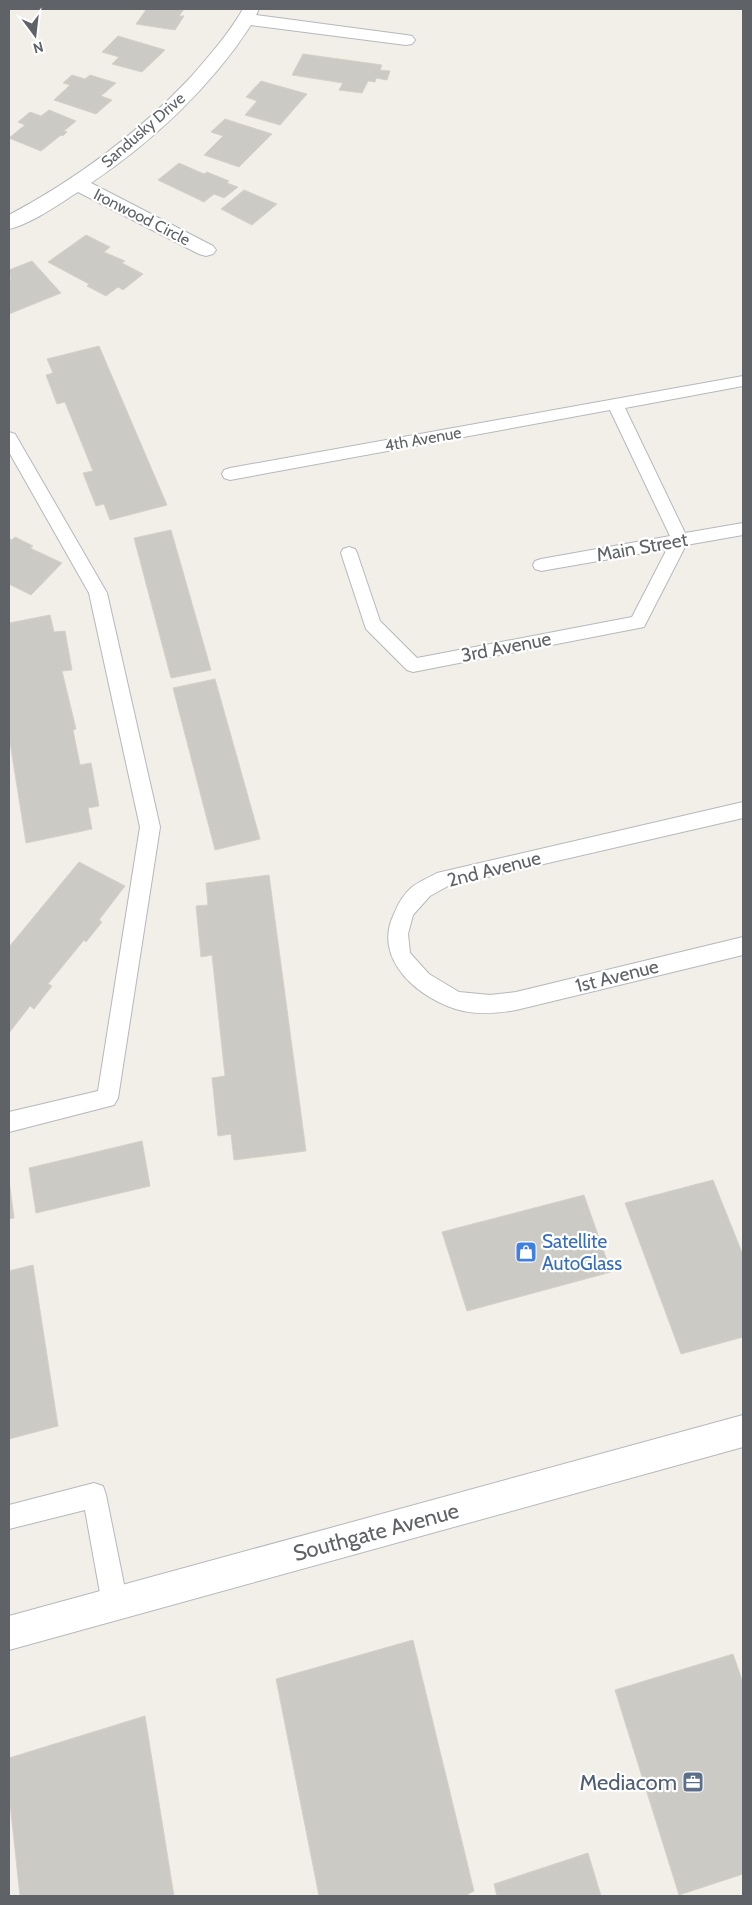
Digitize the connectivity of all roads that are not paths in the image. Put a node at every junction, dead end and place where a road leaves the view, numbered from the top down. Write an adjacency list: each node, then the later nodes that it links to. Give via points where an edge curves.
1 (249, 14): 2 (street); 3 (street, Sandusky Drive, via 218,58 187,92 151,127)
2 (406, 40)
3 (78, 184): 4 (street, Sandusky Drive); 5 (street, Ironwood Circle)
4 (9, 223)
5 (206, 250)
6 (743, 381): 7 (lane, 4th Avenue)
7 (615, 404): 9 (lane, 4th Avenue); 11 (lane)
8 (9, 438): 17 (lane, via 98,593 150,827 107,1098)
9 (230, 474)
10 (743, 529): 11 (lane, Main Street)
11 (680, 540): 12 (lane, 3rd Avenue, via 638,622 413,665 372,624); 13 (lane, Main Street)
12 (349, 553)
13 (541, 565)
14 (743, 810): 16 (lane, 2nd Avenue, via 444,879 422,890 406,908 398,928 399,951 413,973 435,990 462,1002)
15 (743, 946): 16 (lane, 1st Avenue, via 513,1003)
16 (491, 1005)
17 (9, 1122)
18 (743, 1431): 20 (street, Southgate Avenue)
19 (9, 1517): 20 (lane, via 94,1495)
20 (115, 1604): 21 (street, Southgate Avenue)
21 (9, 1632)

